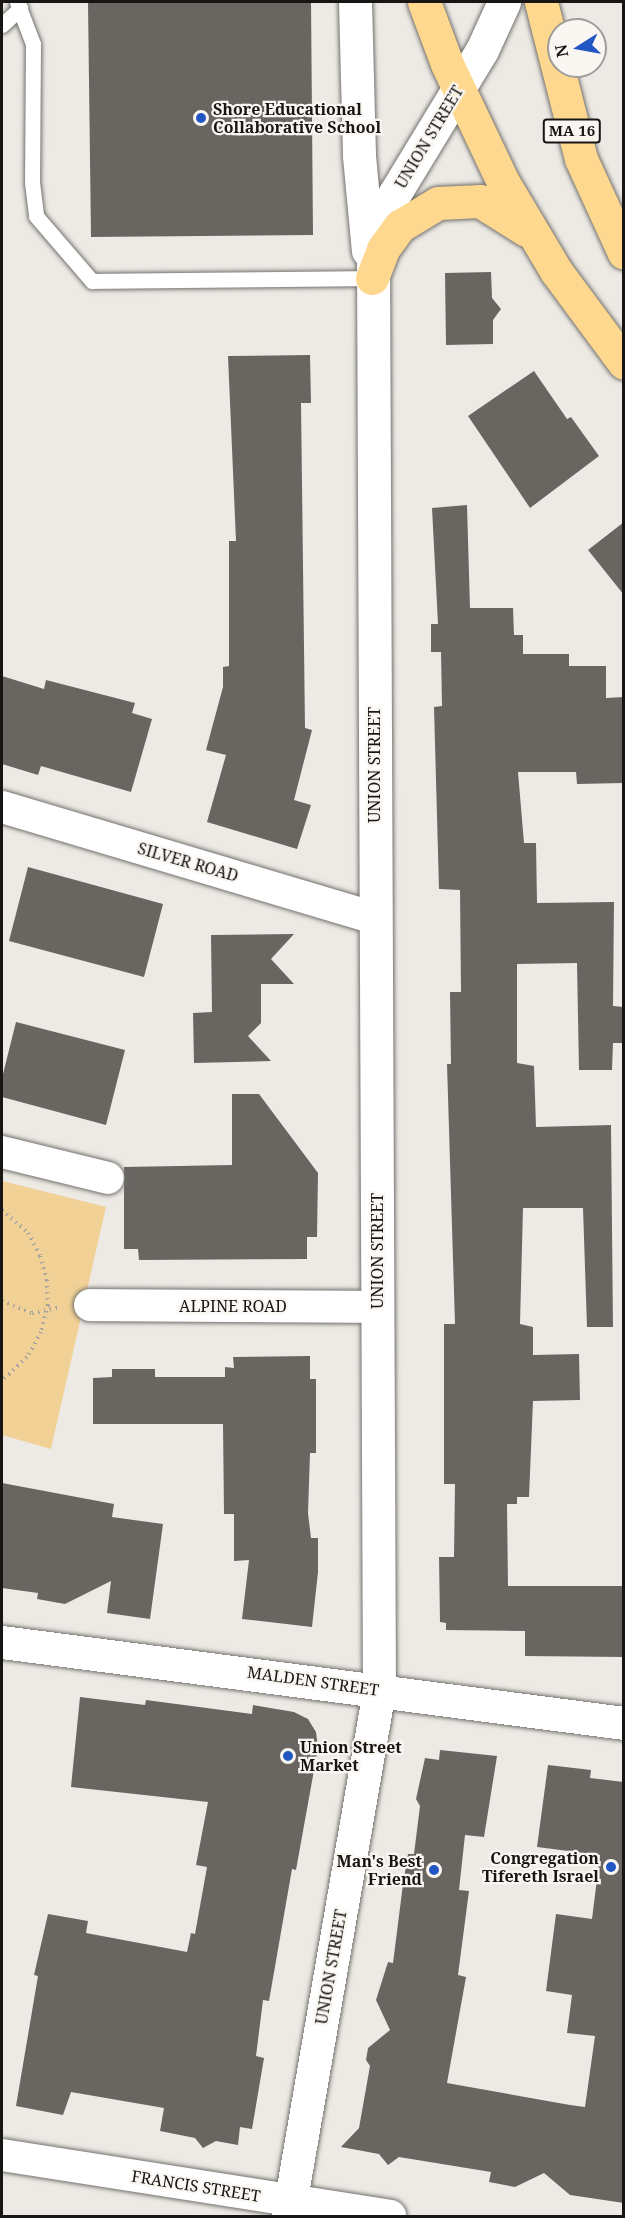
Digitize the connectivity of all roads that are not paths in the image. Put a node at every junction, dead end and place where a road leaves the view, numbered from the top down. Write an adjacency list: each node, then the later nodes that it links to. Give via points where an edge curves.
1 (355, 2): 11 (street, UNION STREET, via 359,156)
2 (424, 2): 7 (highway)
3 (504, 2): 7 (street, UNION STREET)
4 (541, 2): 8 (highway, MA 16, via 574,139)
5 (18, 5): 6 (lane); 11 (lane, via 33,44 32,182 36,216 92,281)
6 (2, 25)
7 (458, 88): 9 (highway, via 488,154); 11 (street, UNION STREET, via 387,210 376,242)
8 (615, 230): 10 (highway, MA 16)
9 (535, 237): 11 (highway, via 507,214 480,201 438,203 400,226 383,249); 12 (highway)
10 (624, 253)
11 (372, 278): 14 (street, UNION STREET)
12 (624, 363)
13 (2, 807): 14 (street, SILVER ROAD)
14 (375, 918): 18 (street, UNION STREET)
15 (2, 1152): 16 (street)
16 (108, 1178)
17 (90, 1305): 18 (street, ALPINE ROAD)
18 (377, 1307): 20 (street, UNION STREET)
19 (2, 1642): 20 (street, MALDEN STREET)
20 (379, 1690): 21 (street, MALDEN STREET); 23 (street, UNION STREET)
21 (624, 1723)
22 (2, 2155): 23 (street, FRANCIS STREET)
23 (289, 2208): 24 (street, FRANCIS STREET)
24 (390, 2217)

